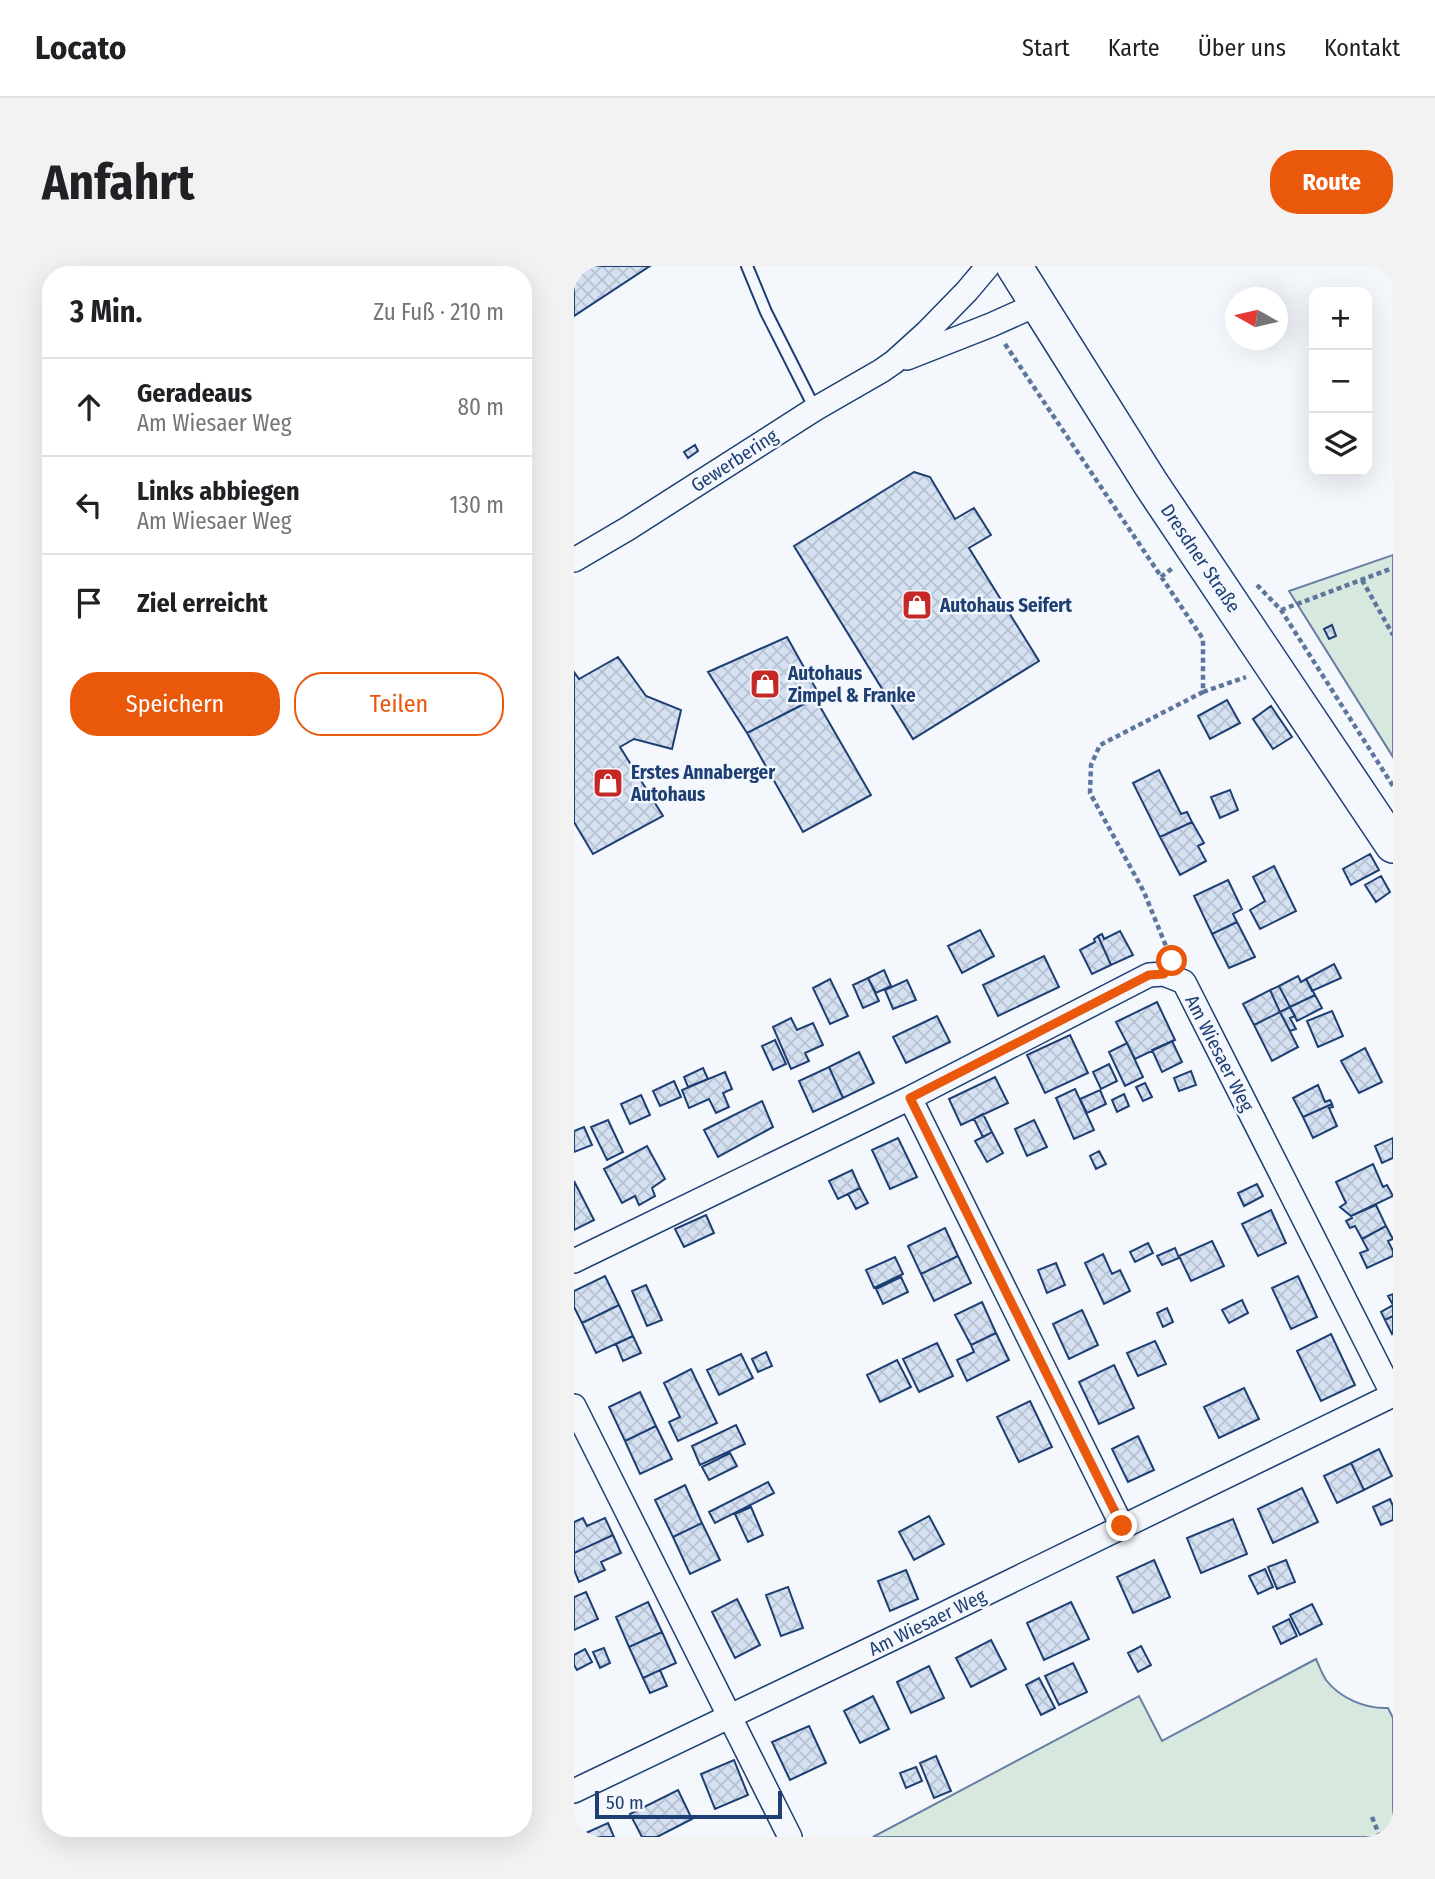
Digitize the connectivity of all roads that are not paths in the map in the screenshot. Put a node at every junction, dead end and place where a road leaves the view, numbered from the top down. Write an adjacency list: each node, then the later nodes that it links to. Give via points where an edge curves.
1 (747, 266): 6 (lane)
2 (988, 266): 5 (street, Gewerbering)
3 (1014, 266): 4 (main road, Dresdner Straße)
4 (1038, 304): 5 (street, Gewerbering); 8 (main road, Dresdner Straße)
5 (894, 362): 6 (street, Gewerbering)
6 (815, 409): 7 (street, Gewerbering)
7 (574, 560)
8 (1393, 845)
9 (910, 1098): 10 (street); 12 (street); 12 (street, Am Wiesaer Weg, via 1149,975 1164,974 1184,982 1393,1395)
10 (574, 1261)
11 (574, 1406): 13 (street)
12 (1122, 1526): 13 (street, Am Wiesaer Weg)
13 (730, 1716): 14 (street, Am Wiesaer Weg); 15 (street)
14 (574, 1791)
15 (790, 1837)

